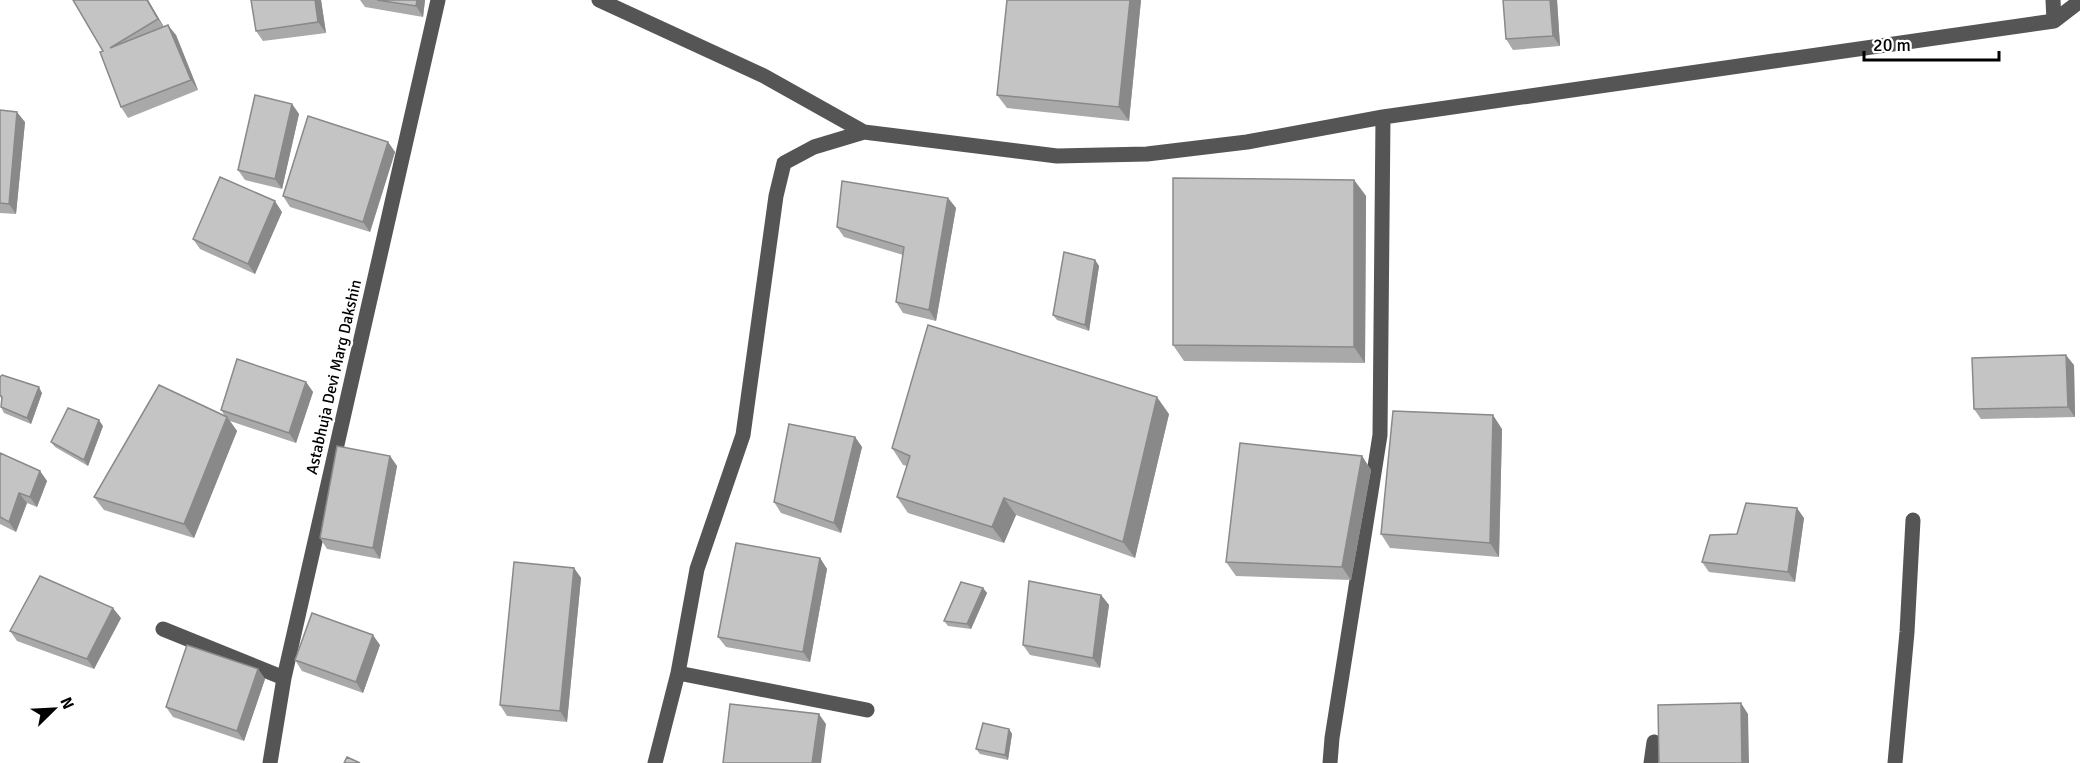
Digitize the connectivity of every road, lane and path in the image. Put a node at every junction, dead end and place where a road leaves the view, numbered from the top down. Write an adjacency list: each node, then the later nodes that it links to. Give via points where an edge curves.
1 (438, 0): 11 (street, Astabhuja Devi Marg Dakshin)
2 (599, 0): 7 (street, via 765,76)
3 (2053, 0): 5 (street)
4 (2080, 1): 5 (street)
5 (2054, 21): 6 (street)
6 (1383, 117): 7 (street, via 1246,142 1147,154 1057,156); 16 (street, via 1380,435)
7 (864, 132): 10 (street, via 814,147 784,163 743,435 697,569)
8 (1913, 520): 18 (street)
9 (163, 629): 11 (street)
10 (678, 673): 12 (street); 15 (street)
11 (284, 678): 14 (street, Astabhuja Devi Marg Dakshin)
12 (867, 710)
13 (1654, 742): 17 (street)
14 (270, 763)
15 (655, 763)
16 (1330, 763)
17 (1651, 763)
18 (1895, 763)

